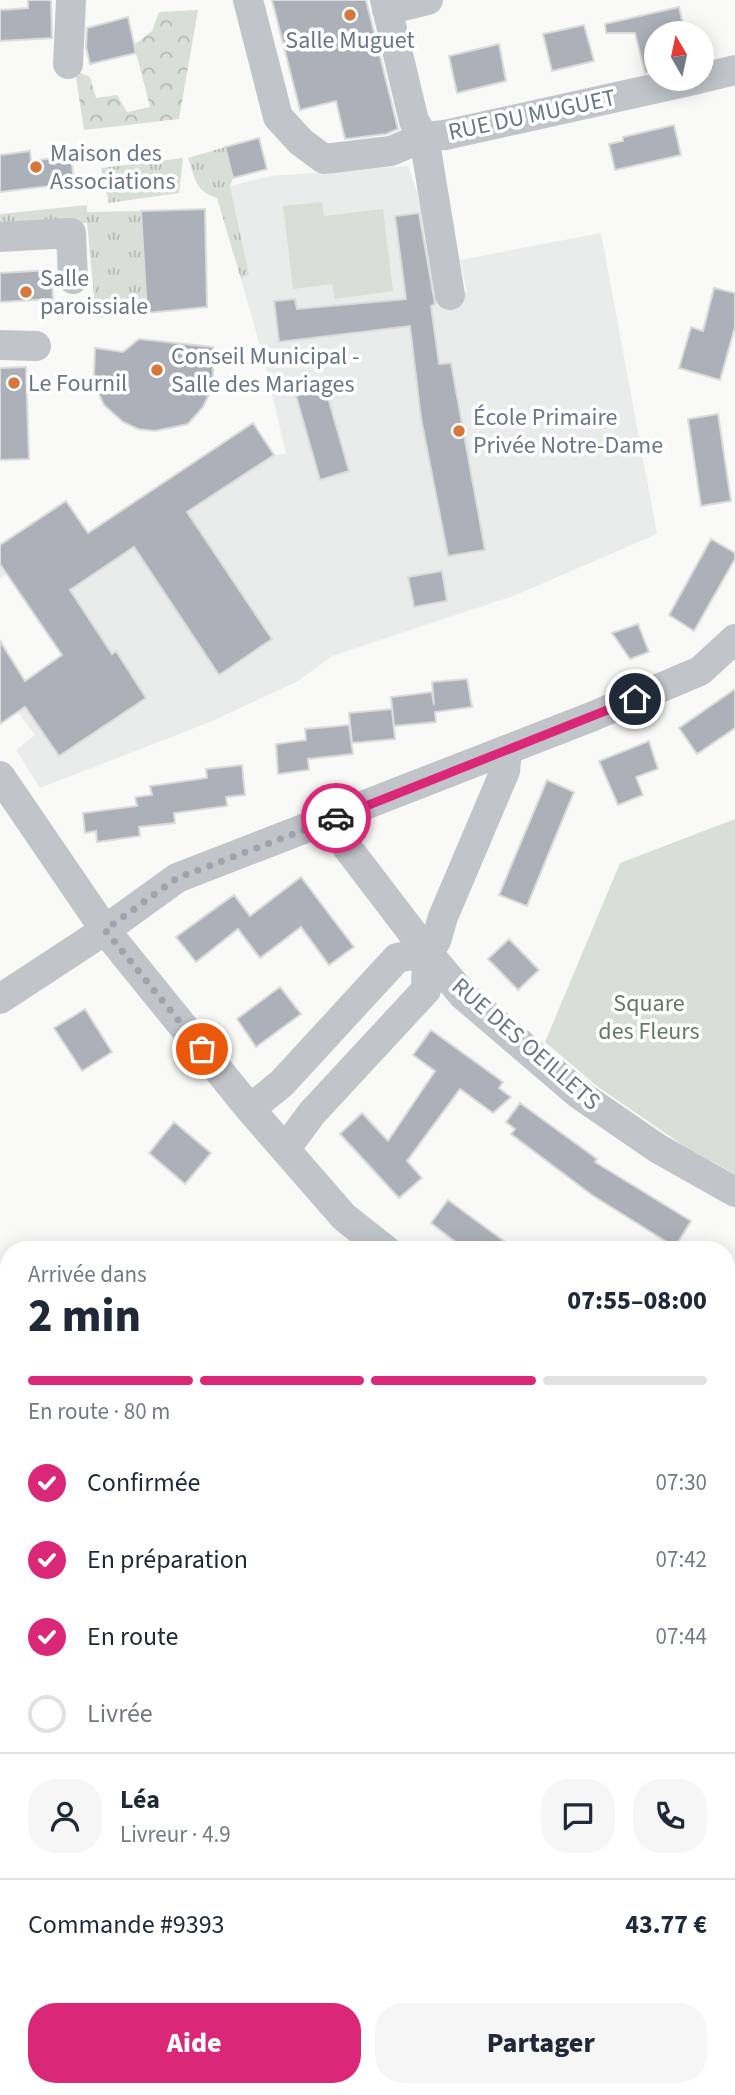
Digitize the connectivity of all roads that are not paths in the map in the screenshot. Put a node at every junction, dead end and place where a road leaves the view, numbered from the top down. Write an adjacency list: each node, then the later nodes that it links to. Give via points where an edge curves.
1 (71, 0): 5 (street)
2 (248, 0): 9 (street, via 278,117 300,142 324,159 391,151)
3 (428, 0): 4 (street)
4 (386, 5): 9 (street, RUE DU MUGUET, via 414,121)
5 (68, 65)
6 (735, 70): 7 (street, RUE DU MUGUET)
7 (714, 75)
8 (644, 91): 9 (street, RUE DU MUGUET)
9 (424, 137): 12 (street)
10 (0, 237): 11 (street, via 71,233)
11 (72, 279)
12 (450, 295)
13 (0, 345): 14 (street)
14 (36, 346)
15 (735, 639): 16 (street, via 700,671)
16 (507, 750): 18 (street); 20 (street, via 505,771 436,941)
17 (0, 776): 19 (street)
18 (327, 821): 19 (street, via 177,878); 20 (street, RUE DES OEILLETS)
19 (105, 930): 21 (street); 22 (street)
20 (427, 952): 22 (street, via 397,958 282,1083); 23 (street, via 426,990 312,1113); 24 (street, RUE DES OEILLETS, via 463,995 580,1096 657,1148)
21 (0, 999)
22 (250, 1109): 23 (street)
23 (286, 1148): 25 (street, via 344,1217)
24 (735, 1192)
25 (375, 1241)

